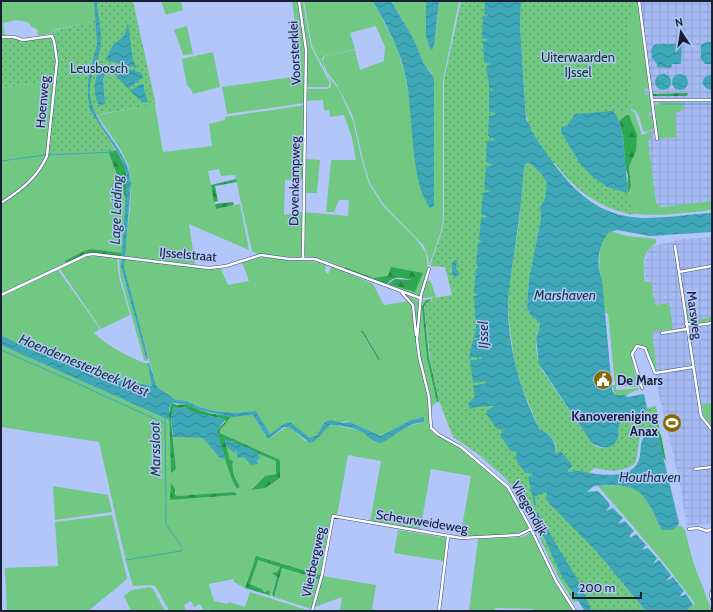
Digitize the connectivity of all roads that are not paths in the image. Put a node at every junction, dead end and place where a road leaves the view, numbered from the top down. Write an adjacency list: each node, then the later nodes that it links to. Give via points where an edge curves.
1 (300, 1): 6 (street, Voorsterklei, via 306,44)
2 (639, 1): 4 (street)
3 (1, 37): 8 (street, Hoenweg, via 22,40 52,36 57,62 47,156 28,184)
4 (652, 100): 5 (street); 7 (street)
5 (712, 100)
6 (306, 103): 10 (street, Dovenkampweg)
7 (657, 139)
8 (1, 203)
9 (675, 246): 13 (street, Marsweg)
10 (303, 259): 14 (street, IJsselstraat, via 327,262 374,283); 15 (street, IJsselstraat, via 261,255 226,266 209,268 93,254)
11 (712, 266): 13 (street)
12 (429, 268): 16 (street)
13 (679, 272): 18 (street, Marsweg)
14 (399, 290): 16 (street, IJsselstraat); 21 (street, via 413,305)
15 (1, 295)
16 (420, 298): 21 (street)
17 (712, 323): 18 (street)
18 (686, 324): 19 (street, Marsweg)
19 (687, 329): 20 (street); 22 (street, Marsweg)
20 (662, 333)
21 (417, 340): 28 (street, Vliegendijk, via 429,397 431,428 461,447 506,485)
22 (693, 367): 23 (street, via 655,373 645,348 637,346 632,354); 24 (street, Marsweg, via 701,416)
23 (642, 388)
24 (712, 430)
25 (712, 467): 26 (street)
26 (695, 469)
27 (332, 516): 31 (street, Scheurweideweg); 34 (street, Vlietbergweg, via 322,575)
28 (531, 529): 31 (street, Scheurweideweg, via 514,536 468,539); 36 (street, Vliegendijk, via 556,581)
29 (689, 529): 30 (street)
30 (712, 529)
31 (448, 537): 35 (street)
32 (712, 591): 33 (street)
33 (712, 599)
34 (312, 611)
35 (439, 611)
36 (575, 611)

